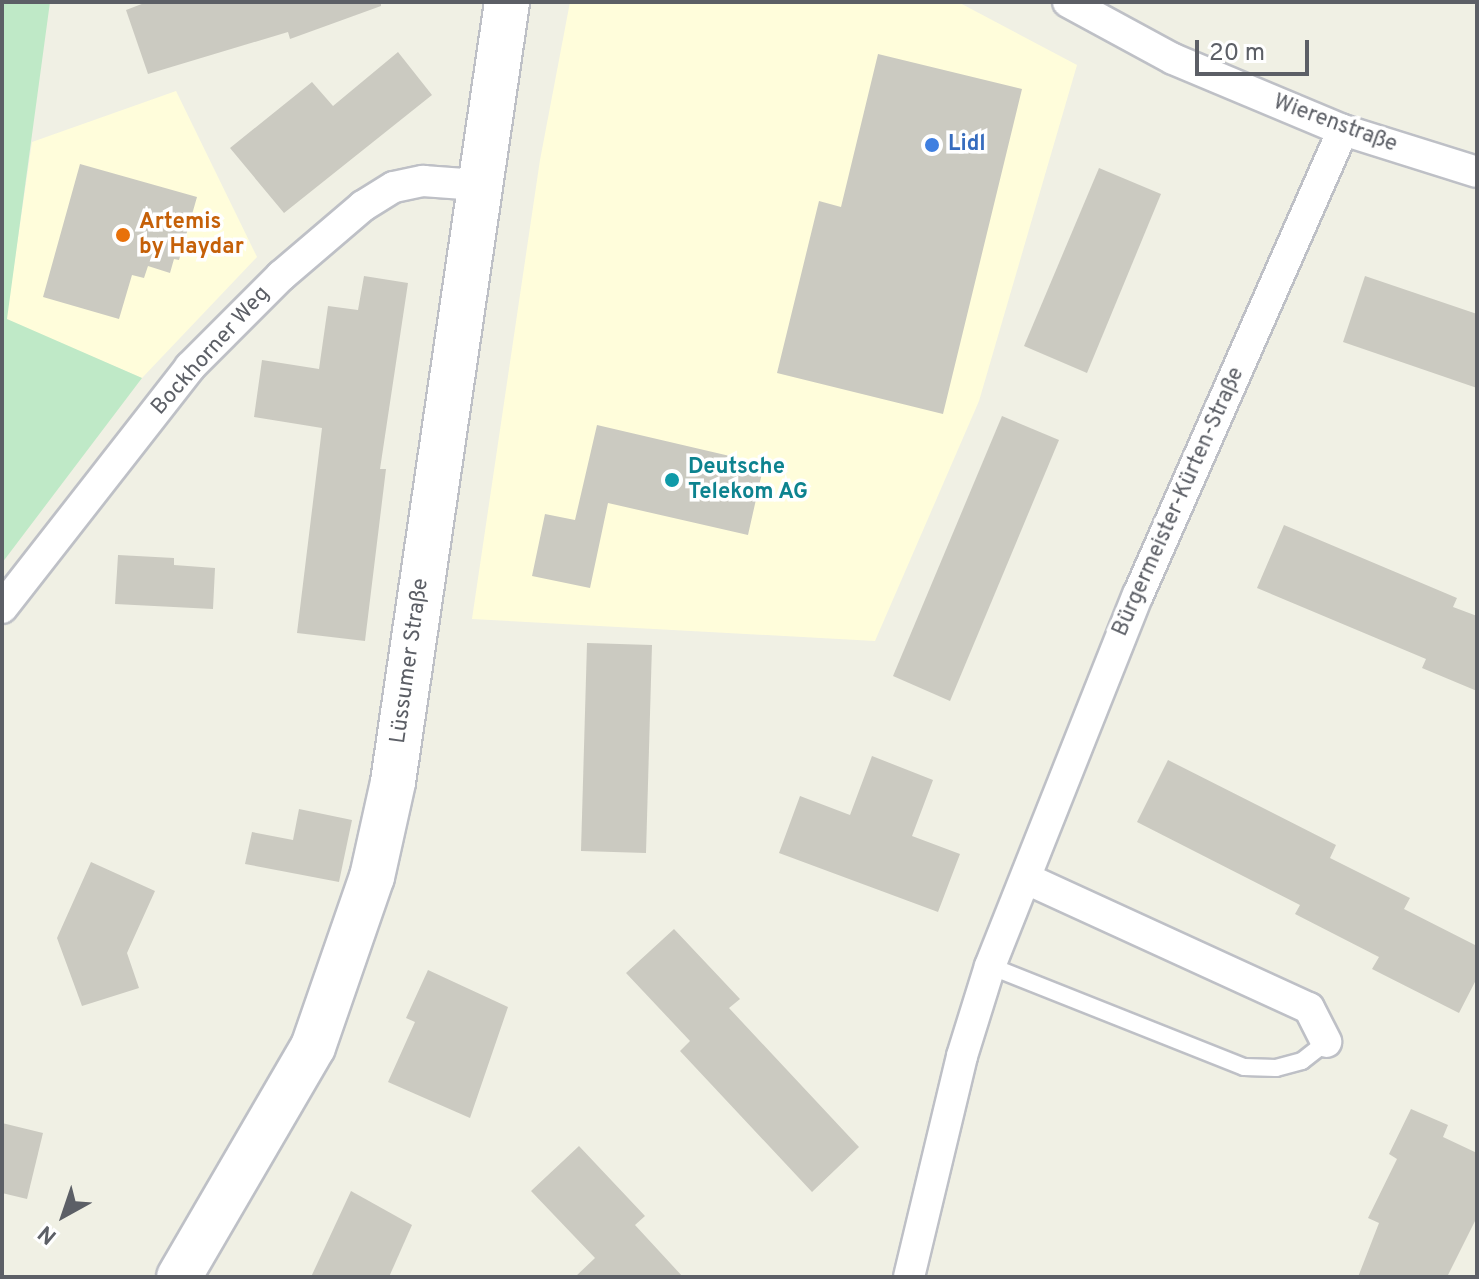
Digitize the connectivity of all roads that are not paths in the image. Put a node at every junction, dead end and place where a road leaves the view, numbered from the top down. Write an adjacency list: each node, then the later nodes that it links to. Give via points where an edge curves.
1 (507, 2): 5 (main road, Lüssumer Straße)
2 (1068, 2): 3 (street, Wierenstraße, via 1173,59)
3 (1343, 130): 4 (street, Wierenstraße); 7 (street, Bürgermeister-Kürten-Straße, via 1138,595)
4 (1477, 172)
5 (478, 185): 6 (street, Bockhorner Weg, via 423,181 394,187 363,206 281,276 190,367); 10 (main road, Lüssumer Straße, via 393,782 372,877 313,1047)
6 (2, 608)
7 (1027, 879): 8 (street, Bürgermeister-Kürten-Straße); 9 (street, via 1309,1008)
8 (990, 966): 9 (lane, via 1244,1067 1276,1068 1302,1061); 11 (street, Bürgermeister-Kürten-Straße, via 962,1056)
9 (1326, 1042)
10 (179, 1277)
11 (909, 1277)

